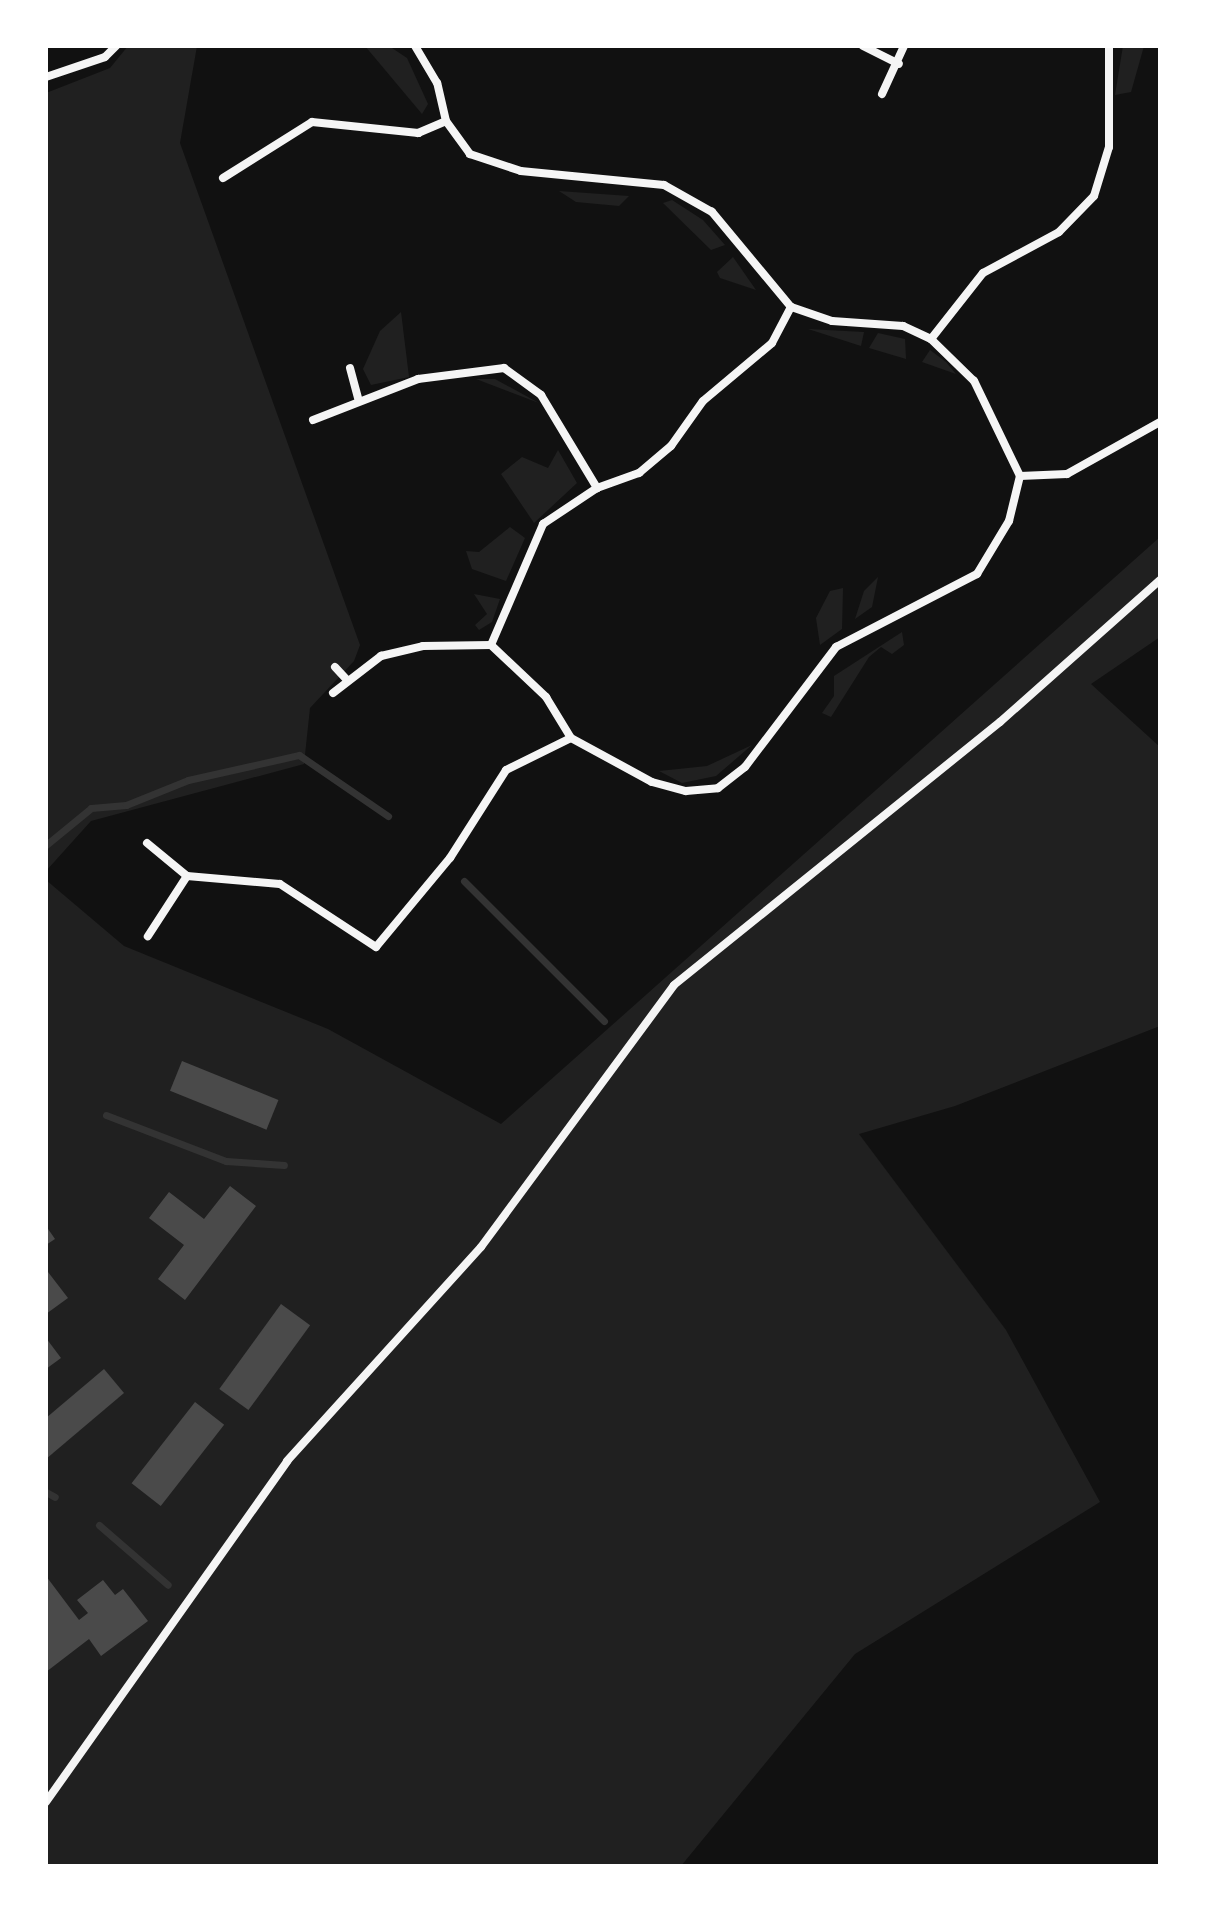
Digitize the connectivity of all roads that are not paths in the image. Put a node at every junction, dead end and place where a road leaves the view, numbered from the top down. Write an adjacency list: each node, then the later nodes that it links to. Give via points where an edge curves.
1 (116, 46): 7 (street, via 105,57)
2 (415, 46): 9 (street, via 437,83)
3 (863, 46): 6 (street)
4 (904, 46): 6 (street)
5 (1109, 46): 12 (street, via 1106,173 1094,196 1059,232 983,273)
6 (899, 64): 8 (street)
7 (46, 77)
8 (882, 94)
9 (446, 121): 10 (street, via 418,133 312,122); 11 (street, via 470,154 493,166 629,177 689,196 729,231)
10 (223, 178)
11 (791, 307): 12 (street, via 832,321 903,326); 18 (street, via 772,343 703,401 671,446 639,473)
12 (931, 339): 17 (street, via 974,381)
13 (350, 368): 14 (street)
14 (359, 401): 15 (street); 18 (street, via 418,379 504,368 541,395)
15 (313, 420)
16 (1160, 422): 17 (street, via 1067,474)
17 (1020, 476): 24 (street, via 1009,521 977,574 836,647 745,767 718,788 667,787)
18 (597, 488): 20 (street, via 543,524)
19 (1160, 580): 28 (street, via 1000,722 674,985 481,1247 287,1461)
20 (491, 645): 22 (street, via 423,646 381,656); 24 (street, via 546,697)
21 (335, 667): 22 (street)
22 (346, 679): 23 (street)
23 (333, 693)
24 (571, 738): 26 (street, via 506,770 450,858 376,947 280,884)
25 (147, 843): 26 (street)
26 (187, 876): 27 (street)
27 (148, 936)
28 (46, 1802)

